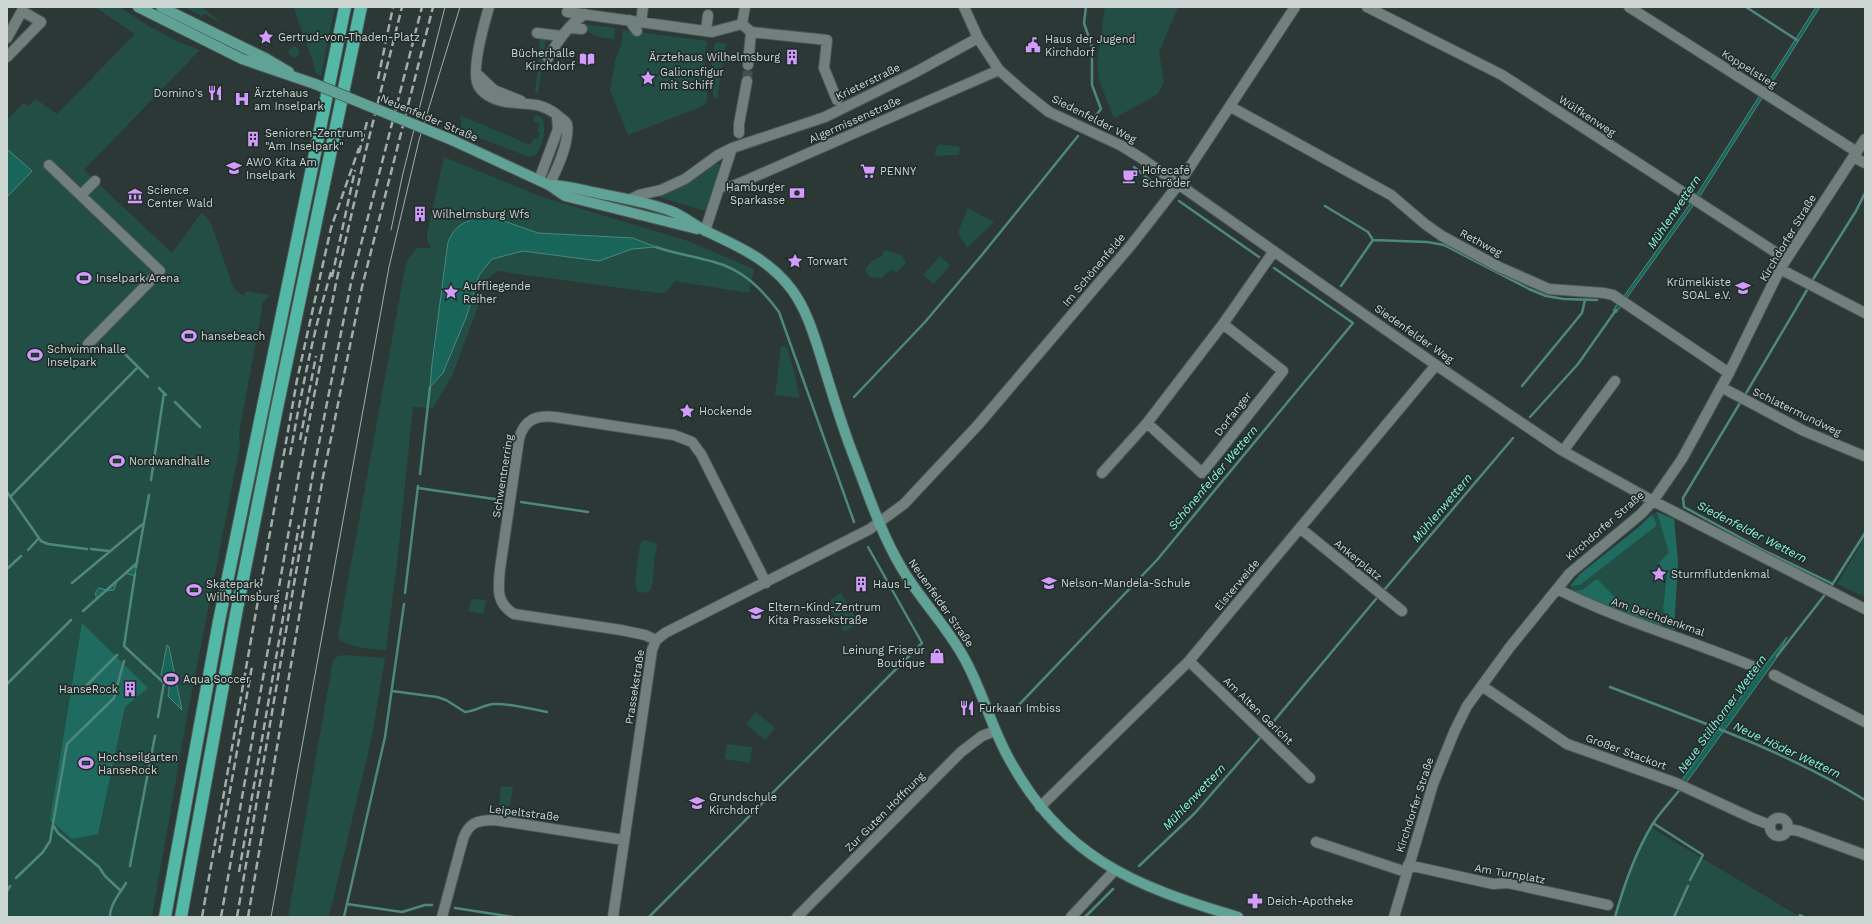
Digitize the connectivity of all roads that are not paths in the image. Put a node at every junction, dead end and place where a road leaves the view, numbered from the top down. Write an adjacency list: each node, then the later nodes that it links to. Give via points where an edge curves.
1 (138, 7): 29 (main road, Neuenfelder Straße, via 242,59 269,70)
2 (161, 7): 29 (main road, Neuenfelder Straße)
3 (345, 7): 84 (highway, via 218,621)
4 (361, 7): 85 (highway, via 274,421)
5 (489, 7): 33 (street, via 477,59 477,74 494,90 546,108)
6 (643, 7): 16 (street)
7 (744, 7): 15 (street)
8 (964, 7): 24 (street)
9 (1295, 7): 32 (street, Im Schönenfelde)
10 (1367, 7): 49 (street, Wülfkenweg, via 1502,75)
11 (1628, 7): 37 (street, Koppelstieg, via 1763,92)
12 (567, 12): 13 (street)
13 (590, 12): 16 (street); 17 (street)
14 (708, 16): 21 (street)
15 (742, 24): 19 (street); 21 (street)
16 (639, 27): 21 (street)
17 (569, 28): 18 (street); 22 (street)
18 (582, 29)
19 (751, 32): 27 (street); 31 (street, via 827,40 824,68)
20 (537, 33): 22 (street)
21 (710, 35)
22 (561, 36): 26 (street)
23 (7, 38): 25 (street, via 22,11 41,22)
24 (978, 38): 28 (street, Siedenfelder Weg); 36 (street, Krieterstraße, via 825,117)
25 (7, 57)
26 (548, 58)
27 (748, 65)
28 (1000, 70): 43 (street, Siedenfelder Weg, via 1049,112 1120,145); 44 (street, Algermissenstraße, via 747,180 730,187)
29 (298, 77): 40 (main road, Neuenfelder Straße, bridge, via 452,140)
30 (746, 81): 34 (street)
31 (837, 100)
32 (1231, 107): 43 (street, Im Schönenfelde); 55 (street, Rethweg, via 1391,195 1442,236 1524,279 1549,288 1604,293 1622,300)
33 (557, 116): 40 (street, via 558,129); 42 (street, via 567,124 567,133 558,167)
34 (739, 133)
35 (1865, 139): 37 (street, Kirchdorfer Straße)
36 (732, 148): 44 (street); 46 (street, Krieterstraße, via 685,179)
37 (1855, 154): 38 (street, Koppelstieg); 49 (street, Kirchdorfer Straße)
38 (1865, 163)
39 (49, 165): 45 (street)
40 (539, 180): 42 (main road, Neuenfelder Straße)
41 (95, 181): 45 (street)
42 (549, 185): 46 (main road, Neuenfelder Straße, via 569,186); 47 (main road, Neuenfelder Straße, via 565,196 584,202)
43 (1178, 185): 48 (street, Siedenfelder Weg); 63 (street, Im Schönenfelde, via 1115,265 978,425 904,504)
44 (720, 186): 47 (street)
45 (81, 195): 53 (street, via 160,271)
46 (631, 199): 47 (main road, Neuenfelder Straße, via 674,212)
47 (705, 231): 63 (main road, Neuenfelder Straße, via 758,258 783,279 793,292 810,323 853,454)
48 (1274, 251): 52 (street); 54 (street, Siedenfelder Weg)
49 (1786, 259): 50 (street, Kirchdorfer Straße)
50 (1780, 269): 51 (street); 55 (street, Kirchdorfer Straße)
51 (1865, 313)
52 (1223, 324): 58 (street); 58 (street, Dorfanger, via 1283,371 1202,473)
53 (88, 344)
54 (1436, 365): 59 (street, Siedenfelder Weg); 64 (street, Elsterweide)
55 (1729, 373): 57 (street, Kirchdorfer Straße)
56 (1616, 381): 59 (street)
57 (1721, 388): 60 (street, Schlatermundweg, via 1804,431); 62 (street, Kirchdorfer Straße, via 1689,448)
58 (1146, 423): 61 (street)
59 (1563, 451): 62 (street, Siedenfelder Weg)
60 (1864, 456)
61 (1102, 473)
62 (1653, 501): 66 (street, Kirchdorfer Straße, via 1629,524 1580,562); 67 (street, Siedenfelder Weg)
63 (880, 523): 65 (street, Prassekstraße); 75 (main road, Neuenfelder Straße, via 900,567 964,658)
64 (1300, 528): 68 (street, Ankerplatz); 70 (street, Elsterweide)
65 (766, 583): 69 (street, Prassekstraße, via 664,633); 69 (street, Schwentnerring, via 701,454 692,442 684,438 545,416 529,422 522,429 520,436 498,591 505,608 514,614 621,630)
66 (1557, 588): 71 (street, Am Deichdenkmal, via 1593,607 1705,646); 73 (street, Kirchdorfer Straße)
67 (1865, 609)
68 (1402, 611)
69 (656, 640): 78 (street, Prassekstraße, via 652,650)
70 (1189, 661): 76 (street, Am Alten Gericht); 77 (street, Elsterweide)
71 (1752, 666)
72 (1774, 675): 74 (street)
73 (1482, 686): 80 (street, Großer Stackort, via 1567,744 1680,785 1770,825 1774,820 1781,818 1786,822 1788,829); 81 (street, Kirchdorfer Straße, via 1467,706 1442,758)
74 (1865, 722)
75 (995, 730): 77 (main road, Neuenfelder Straße, via 1018,775); 88 (street, Zur Guten Hoffnung, via 982,736 961,752)
76 (1310, 778)
77 (1040, 807): 82 (main road, Neuenfelder Straße, via 1072,840)
78 (624, 840): 86 (street, Leipeltstraße, via 495,820 483,820 473,824 466,830); 87 (street, Prassekstraße)
79 (1316, 842): 81 (street, Am Turnplatz)
80 (1865, 855)
81 (1407, 869): 83 (street, Am Turnplatz, via 1494,884 1508,883); 91 (street, Kirchdorfer Straße)
82 (1115, 870): 89 (street); 90 (main road, Neuenfelder Straße, via 1167,894)
83 (1608, 905)
84 (165, 917)
85 (181, 917)
86 (442, 917)
87 (612, 917)
88 (797, 917)
89 (1071, 917)
90 (1238, 917)
91 (1394, 917)

